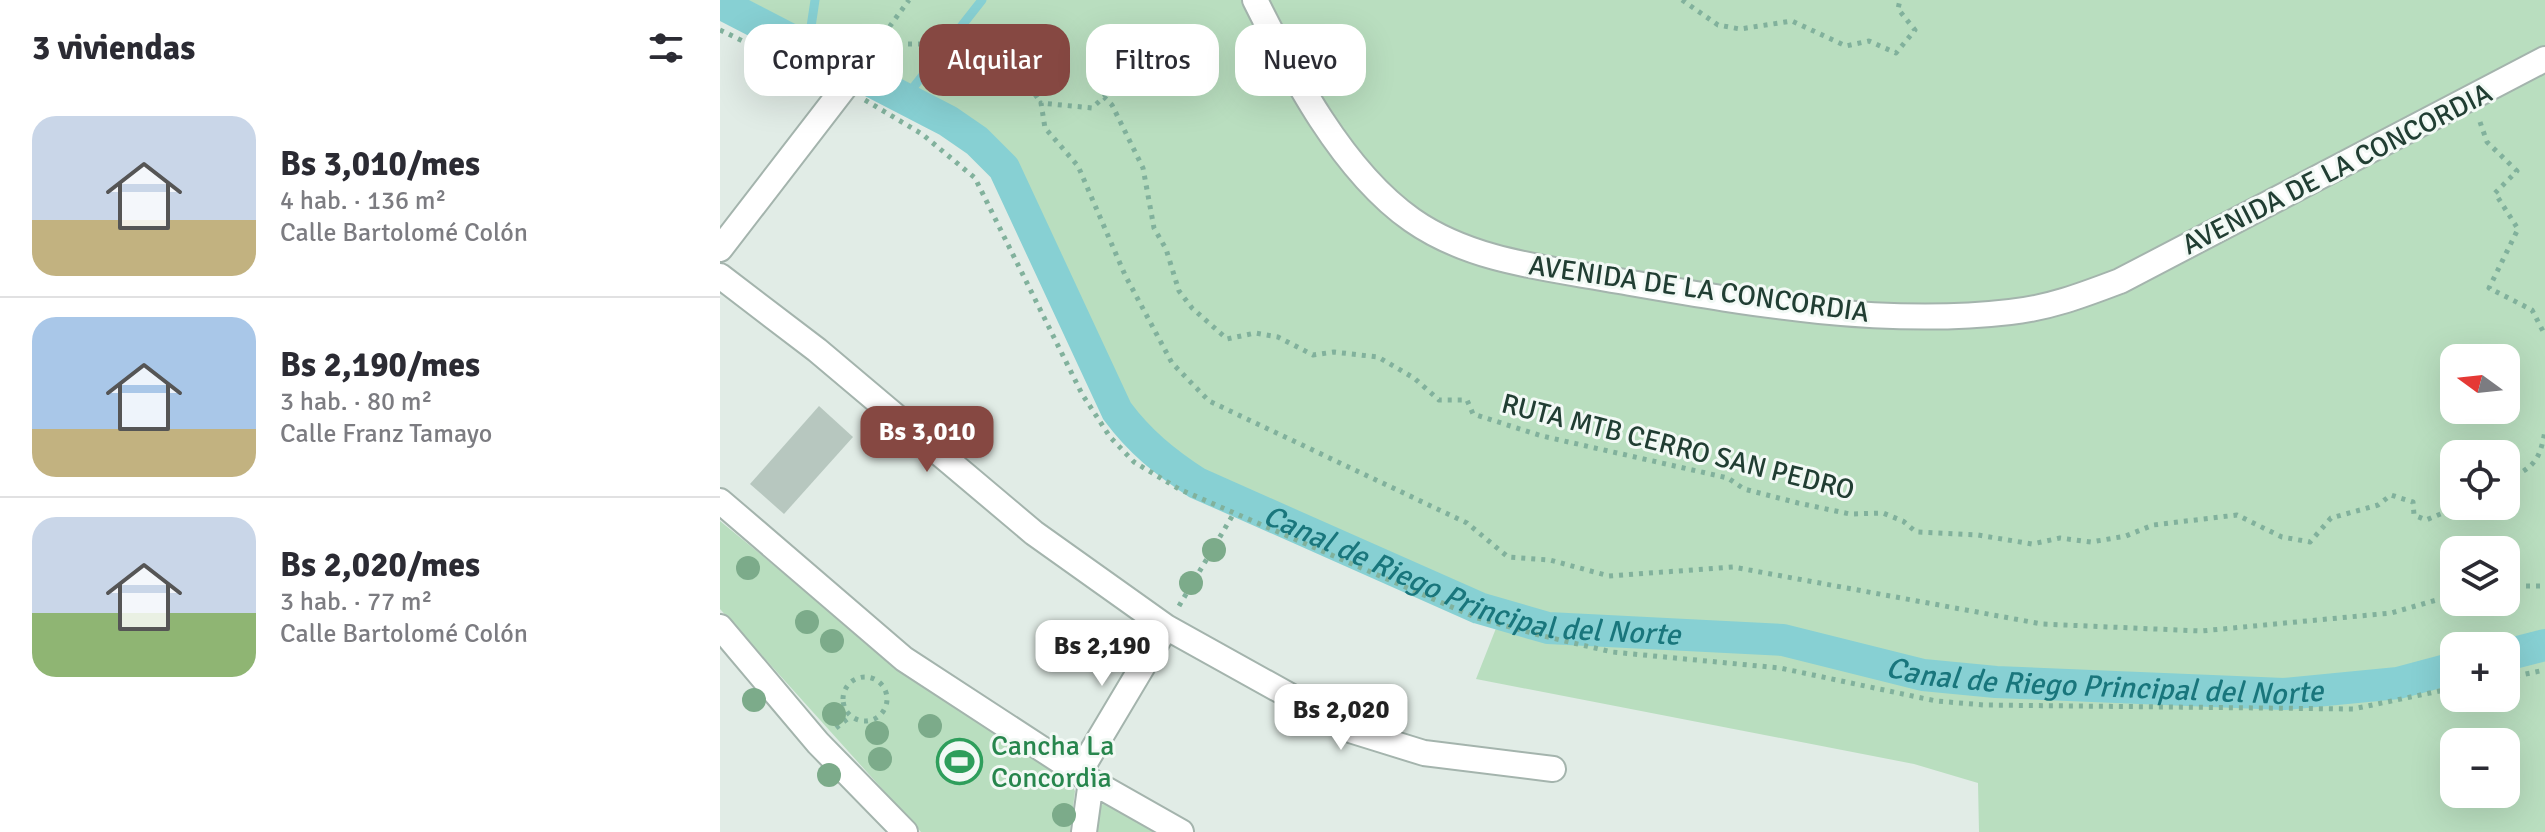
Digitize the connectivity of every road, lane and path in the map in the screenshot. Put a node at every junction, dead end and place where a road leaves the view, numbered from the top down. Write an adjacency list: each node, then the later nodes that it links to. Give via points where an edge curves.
1 (909, 0): 11 (path, via 877,45 924,44 975,60 1009,56)
2 (1255, 0): 10 (street, AVENIDA DE LA CONCORDIA, via 1328,128 1368,179 1411,219 1453,243 1505,261 1674,290 1784,307 1904,317 2009,312 2062,303 2106,287)
3 (1682, 0): 4 (path, via 1718,25 1740,29 1792,21 1846,46 1869,41 1896,53 1915,30 1898,9)
4 (1900, 0)
5 (720, 30): 6 (path)
6 (744, 41)
7 (2545, 59): 10 (street, AVENIDA DE LA CONCORDIA)
8 (838, 96): 12 (street)
9 (858, 96): 18 (path, via 922,134 975,178 1082,394 1110,437 1134,462)
10 (2472, 99): 14 (path, via 2487,142 2517,171 2495,193 2518,229 2489,288 2532,310)
11 (1041, 103): 19 (path, RUTA MTB CERRO SAN PEDRO, via 1092,108 1104,97 1112,105 1143,168 1154,228 1179,291 1227,339 1255,333 1278,337 1313,355 1378,357 1439,400 1467,400 1473,414 1542,436 1728,478 1744,489 1798,503 1850,514 1883,513 1916,532 2032,544 2060,538 2091,542 2153,525 2237,515 2282,537 2310,542 2331,518 2378,505 2391,495 2413,502 2414,515 2426,520); 22 (path, via 1045,128 1078,166 1125,275 1172,363 1209,401 1467,523 1508,557 1550,560 1609,576 1733,567 2042,624 2185,631 2391,613)
12 (720, 249)
13 (720, 276): 24 (street, via 817,350 1034,533)
14 (2545, 335)
15 (2545, 431): 16 (path, via 2540,455)
16 (2520, 475)
17 (720, 501): 31 (street, via 904,659)
18 (1234, 513): 24 (path); 27 (path, via 1477,618 1539,635 1612,652 1780,668 1936,701 2353,709)
19 (2440, 514)
20 (2520, 586): 21 (path)
21 (2545, 586)
22 (2440, 599)
23 (720, 627): 32 (street, via 818,743)
24 (1166, 627): 30 (street, via 1353,731 1424,753); 31 (street)
25 (2545, 670): 26 (path)
26 (2520, 675)
27 (2440, 691)
28 (851, 716): 28 (path, via 865,721 883,711 887,697 876,679 862,677 845,689 844,703); 29 (path)
29 (835, 729)
30 (1553, 769)
31 (1085, 777): 33 (street); 34 (street)
32 (905, 832)
33 (1084, 832)
34 (1181, 832)

